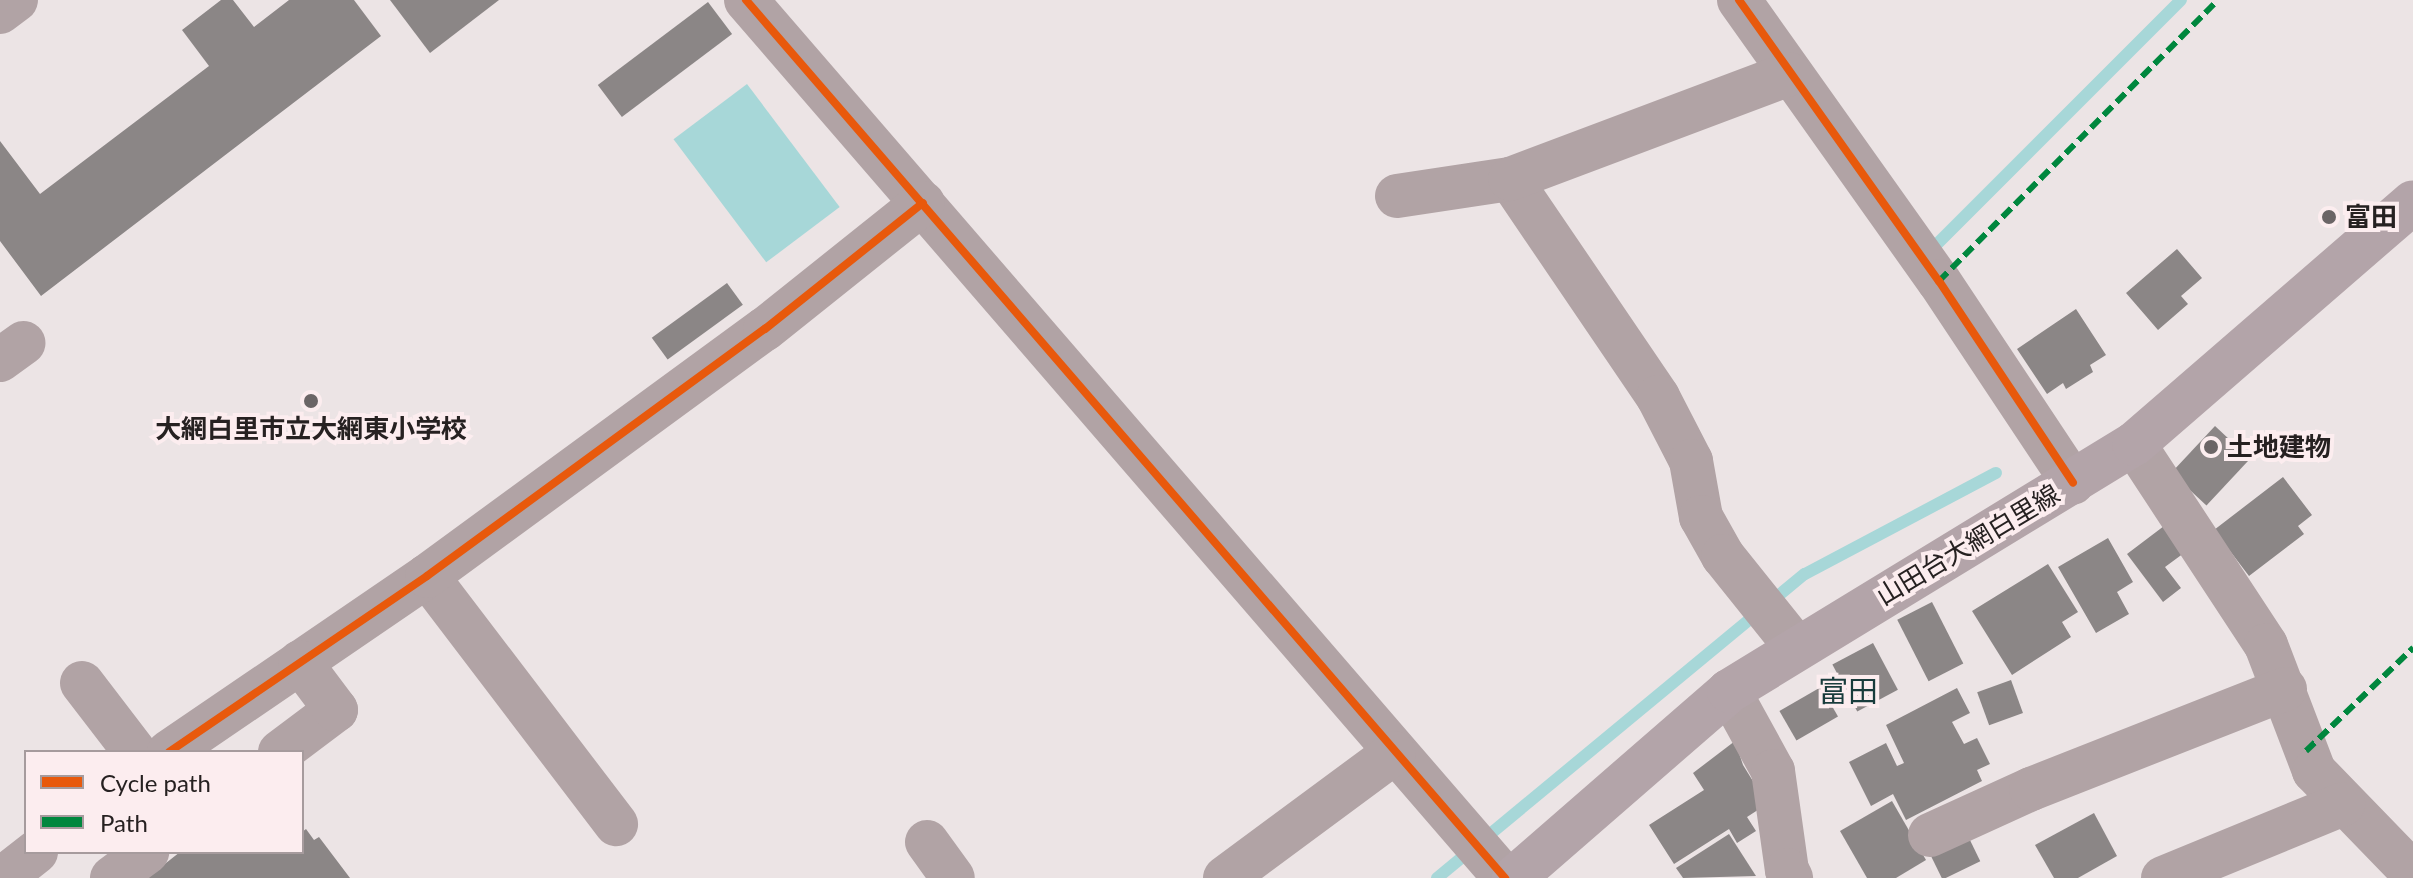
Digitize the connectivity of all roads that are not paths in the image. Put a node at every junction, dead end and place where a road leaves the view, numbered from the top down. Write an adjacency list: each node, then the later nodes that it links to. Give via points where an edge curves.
1 (16, 0): 4 (street)
2 (746, 0): 9 (street)
3 (1739, 0): 5 (street)
4 (0, 12)
5 (1789, 74): 6 (street); 11 (street, via 1939,281)
6 (1510, 179): 7 (street); 13 (street, via 1658,397 1691,461 1701,517 1723,556)
7 (1397, 196)
8 (2413, 202): 10 (main road, 山田台大網白里線)
9 (923, 203): 12 (street, via 765,329); 21 (street)
10 (2134, 444): 11 (main road, 山田台大網白里線); 16 (street, via 2266,645)
11 (2073, 483): 13 (main road, 山田台大網白里線)
12 (427, 576): 14 (street); 23 (street)
13 (1796, 647): 17 (main road, 山田台大網白里線)
14 (300, 662): 19 (street); 20 (street, via 336,710)
15 (82, 683): 18 (street)
16 (2285, 689): 22 (street, via 2314,771); 24 (street, via 2031,789)
17 (1729, 691): 34 (main road, 山田台大網白里線); 35 (street, via 1773,771)
18 (133, 750)
19 (172, 750)
20 (283, 750)
21 (1394, 753): 32 (street); 33 (street)
22 (2343, 804): 28 (street); 36 (street)
23 (616, 824)
24 (1930, 835)
25 (927, 842): 31 (street)
26 (33, 854): 29 (street)
27 (144, 854): 30 (street)
28 (2413, 873)
29 (3, 878)
30 (112, 878)
31 (953, 878)
32 (1225, 878)
33 (1505, 878)
34 (1514, 878)
35 (1791, 878)
36 (2163, 878)

